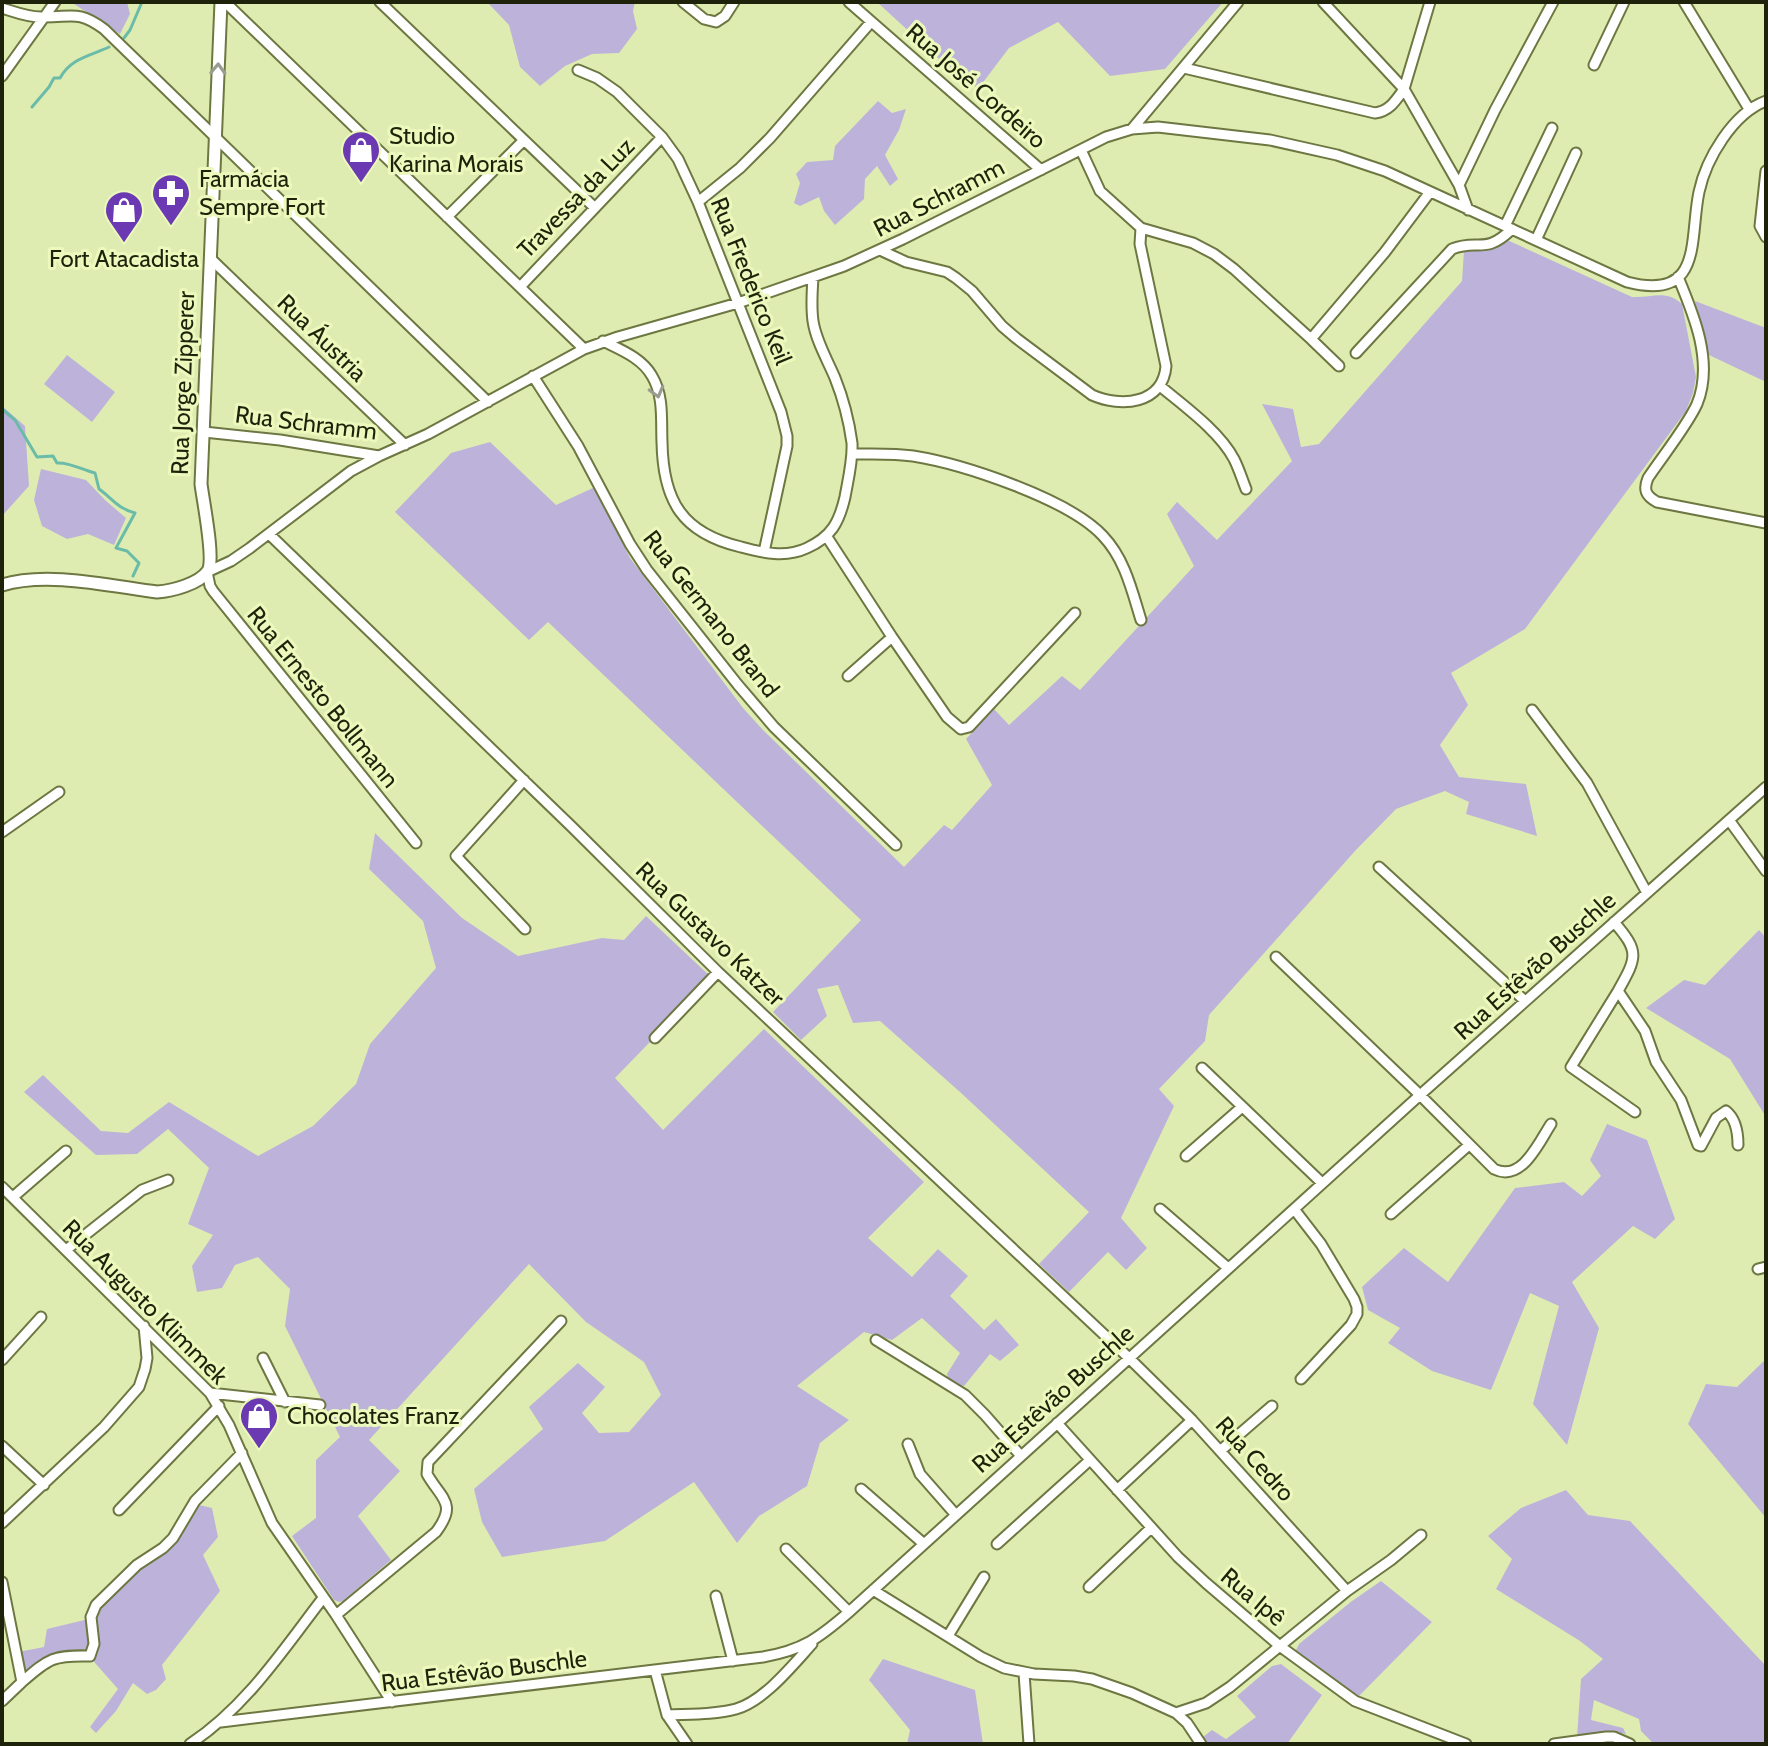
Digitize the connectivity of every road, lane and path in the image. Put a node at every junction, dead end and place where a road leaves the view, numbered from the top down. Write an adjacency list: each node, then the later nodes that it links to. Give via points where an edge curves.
1 (55, 2): 14 (street)
2 (223, 2): 25 (main road, Rua Jorge Zipperer, one-way to 2); 37 (street)
3 (380, 2): 27 (street)
4 (683, 2): 5 (street, via 716,22)
5 (734, 2)
6 (849, 2): 15 (street, Rua José Cordeiro)
7 (1238, 2): 17 (street)
8 (1323, 2): 20 (street)
9 (1430, 2): 20 (street)
10 (1553, 2): 32 (street)
11 (1624, 2): 16 (street)
12 (1684, 2): 22 (street)
13 (2, 8): 14 (street)
14 (44, 17): 19 (street); 25 (street, via 71,14 96,23)
15 (871, 22): 30 (street, Rua José Cordeiro); 34 (street, via 778,130)
16 (1594, 65)
17 (1184, 68): 20 (street, via 1375,113 1384,112); 24 (street)
18 (578, 70): 26 (street, Rua Frederico Keil, via 607,84)
19 (2, 76)
20 (1404, 89): 32 (street)
21 (1766, 101): 22 (street)
22 (1749, 109): 44 (street, via 1733,123 1704,176 1694,247)
23 (1552, 128): 39 (street)
24 (1132, 129): 28 (street, Rua Schramm); 33 (street, Rua Schramm, via 1173,128 1297,145 1367,164)
25 (215, 136): 43 (main road, Rua Jorge Zipperer); 55 (street)
26 (662, 137): 34 (street, Rua Frederico Keil); 35 (street, Travessa da Luz)
27 (523, 141): 35 (street); 37 (street)
28 (1081, 150): 30 (street, Rua Schramm); 38 (street, via 1100,191)
29 (1576, 153): 41 (street)
30 (1041, 170): 42 (street, Rua Schramm)
31 (1766, 171): 40 (street, via 1760,217)
32 (1459, 185): 36 (street)
33 (1430, 192): 36 (street, Rua Schramm); 48 (street)
34 (698, 202): 47 (street, Rua Frederico Keil)
35 (595, 208): 46 (street, Travessa da Luz)
36 (1468, 210): 39 (street, Rua Schramm)
37 (447, 217): 46 (street)
38 (1141, 228): 48 (street, via 1214,254); 54 (street, via 1141,254 1166,358)
39 (1508, 228): 41 (street, Rua Schramm); 51 (street, via 1487,246 1452,249)
40 (1766, 237)
41 (1536, 240): 44 (street, Rua Schramm, via 1635,284 1656,285)
42 (880, 250): 45 (street, Rua Schramm); 54 (street, via 956,278 1002,326 1092,395 1120,403 1140,399)
43 (211, 259): 56 (main road, Rua Jorge Zipperer); 57 (street, Rua Áustria)
44 (1678, 277): 61 (street, via 1700,342 1703,380 1695,408 1648,478 1645,492 1657,502)
45 (813, 278): 47 (street, Rua Schramm); 58 (street, via 812,318 845,411)
46 (520, 287): 50 (street)
47 (738, 303): 49 (street, Rua Schramm); 64 (street, Rua Frederico Keil, via 787,436)
48 (1311, 339): 52 (street)
49 (603, 341): 50 (street, Rua Schramm); 64 (street, one-way to 64, via 630,355 653,377 660,400 664,468 683,517 712,538)
50 (584, 349): 53 (street, Rua Schramm)
51 (1356, 353)
52 (1339, 366)
53 (533, 376): 55 (street, Rua Schramm); 78 (street, Rua Germano Brand, via 647,570 774,727)
54 (1160, 386): 60 (street, via 1225,446)
55 (488, 402): 57 (street, Rua Schramm)
56 (204, 432): 59 (street, Rua Schramm); 65 (main road, Rua Jorge Zipperer, via 201,484 211,557)
57 (405, 445): 59 (street, Rua Schramm)
58 (852, 454): 63 (street, via 843,505); 68 (street, via 911,455 943,462 1054,502 1096,529 1114,550)
59 (379, 456): 62 (street, via 344,475)
60 (1246, 489)
61 (1766, 523)
62 (269, 534): 65 (street); 72 (street, Rua Gustavo Katzer)
63 (827, 537): 64 (street, via 795,553); 69 (street)
64 (764, 552)
65 (207, 572): 66 (main road, via 183,587 157,592 43,579); 77 (street, Rua Ernesto Bollmann, via 213,591)
66 (2, 585)
67 (1075, 613): 69 (street, via 965,729 952,723)
68 (1141, 620)
69 (892, 637): 70 (street)
70 (848, 676)
71 (1532, 710): 81 (street, via 1587,783)
72 (524, 780): 83 (street, via 456,856); 85 (street, Rua Gustavo Katzer)
73 (1766, 787): 75 (street, Rua Estêvão Buschle)
74 (59, 792): 76 (street)
75 (1729, 820): 80 (street); 81 (street, Rua Estêvão Buschle)
76 (2, 832)
77 (416, 843)
78 (896, 845)
79 (1379, 867): 87 (street)
80 (1766, 871)
81 (1647, 893): 82 (street, Rua Estêvão Buschle)
82 (1614, 922): 86 (street, via 1634,953); 87 (street, Rua Estêvão Buschle)
83 (525, 929)
84 (1276, 957): 90 (street)
85 (718, 972): 88 (street); 112 (street, Rua Gustavo Katzer)
86 (1618, 991): 92 (street, via 1571,1067); 95 (street, via 1681,1100 1698,1145 1726,1111 1737,1129)
87 (1525, 1001): 90 (street, Rua Estêvão Buschle)
88 (655, 1038)
89 (1202, 1068): 91 (street)
90 (1420, 1095): 94 (street); 99 (street, Rua Estêvão Buschle)
91 (1242, 1107): 97 (street); 99 (street)
92 (1635, 1112)
93 (1551, 1124): 94 (street, via 1526,1162 1506,1172 1494,1169)
94 (1469, 1145): 104 (street)
95 (1738, 1145)
96 (66, 1151): 101 (street)
97 (1186, 1156)
98 (168, 1180): 105 (street, via 136,1193)
99 (1322, 1183): 103 (street, Rua Estêvão Buschle)
100 (2, 1187): 101 (street, Rua Augusto Klimmek)
101 (13, 1197): 105 (street, Rua Augusto Klimmek)
102 (1160, 1209): 106 (street)
103 (1294, 1209): 106 (street, Rua Estêvão Buschle); 114 (street, via 1333,1261 1357,1307 1355,1320)
104 (1391, 1214)
105 (66, 1250): 109 (street, Rua Augusto Klimmek)
106 (1228, 1268): 112 (street, Rua Estêvão Buschle)
107 (41, 1317): 113 (street)
108 (561, 1321): 147 (street, via 428,1462 427,1474 447,1507 436,1532)
109 (144, 1326): 115 (street, Rua Augusto Klimmek); 128 (street, via 147,1358 139,1387)
110 (876, 1340): 126 (street, via 965,1395)
111 (263, 1358): 116 (street)
112 (1129, 1358): 120 (street, Rua Cedro); 121 (street, Rua Estêvão Buschle)
113 (2, 1360)
114 (1301, 1379)
115 (210, 1393): 116 (street); 118 (street, Rua Augusto Klimmek)
116 (285, 1402): 117 (street)
117 (320, 1405)
118 (219, 1406): 125 (street, Rua Augusto Klimmek); 131 (street)
119 (1272, 1406): 124 (street)
120 (1192, 1420): 124 (street, Rua Cedro); 130 (street)
121 (1057, 1423): 126 (street, Rua Estêvão Buschle); 127 (street, Rua Ipê)
122 (908, 1444): 132 (street, via 920,1474)
123 (2, 1446): 128 (street)
124 (1220, 1451): 143 (street, Rua Cedro)
125 (242, 1453): 145 (street, Rua Augusto Klimmek, via 272,1523); 154 (street, via 195,1501 173,1538 96,1605 90,1656 47,1660)
126 (1021, 1456): 132 (street, Rua Estêvão Buschle)
127 (1090, 1460): 130 (street, Rua Ipê); 137 (street)
128 (44, 1485): 133 (street)
129 (861, 1489): 136 (street)
130 (1117, 1490): 134 (street, Rua Ipê)
131 (119, 1510)
132 (956, 1515): 136 (street, Rua Estêvão Buschle)
133 (2, 1523)
134 (1151, 1528): 141 (street); 150 (street, Rua Ipê, via 1192,1571)
135 (1421, 1535): 143 (street)
136 (924, 1544): 142 (street, Rua Estêvão Buschle)
137 (997, 1544)
138 (786, 1549): 146 (street)
139 (984, 1577): 148 (street)
140 (2, 1582): 154 (street)
141 (1089, 1587)
142 (873, 1590): 146 (street, Rua Estêvão Buschle); 148 (street)
143 (1347, 1591): 150 (street)
144 (716, 1596): 151 (street)
145 (323, 1598): 147 (street, Rua Augusto Klimmek); 155 (street)
146 (849, 1612): 149 (street, Rua Estêvão Buschle)
147 (336, 1615): 157 (street, Rua Augusto Klimmek)
148 (948, 1636): 153 (street, via 995,1665)
149 (817, 1639): 151 (street, Rua Estêvão Buschle, via 789,1652); 159 (street, via 777,1681 743,1706)
150 (1281, 1647): 158 (street, via 1206,1703); 166 (street, Rua Ipê, via 1355,1701)
151 (733, 1661): 152 (street, Rua Estêvão Buschle)
152 (655, 1670): 157 (street, Rua Estêvão Buschle); 159 (street)
153 (1024, 1673): 158 (street, via 1084,1677); 164 (street)
154 (22, 1682): 156 (street)
155 (245, 1698): 160 (street); 161 (street)
156 (2, 1701)
157 (392, 1702): 160 (street, Rua Estêvão Buschle)
158 (1176, 1713): 165 (street)
159 (667, 1715): 163 (street)
160 (258, 1718): 161 (street, Rua Estêvão Buschle)
161 (221, 1722): 162 (street)
162 (190, 1744)
163 (687, 1744)
164 (1029, 1744)
165 (1201, 1744)
166 (1466, 1744)
167 (1554, 1744): 168 (street, via 1606,1737)
168 (1630, 1744)

